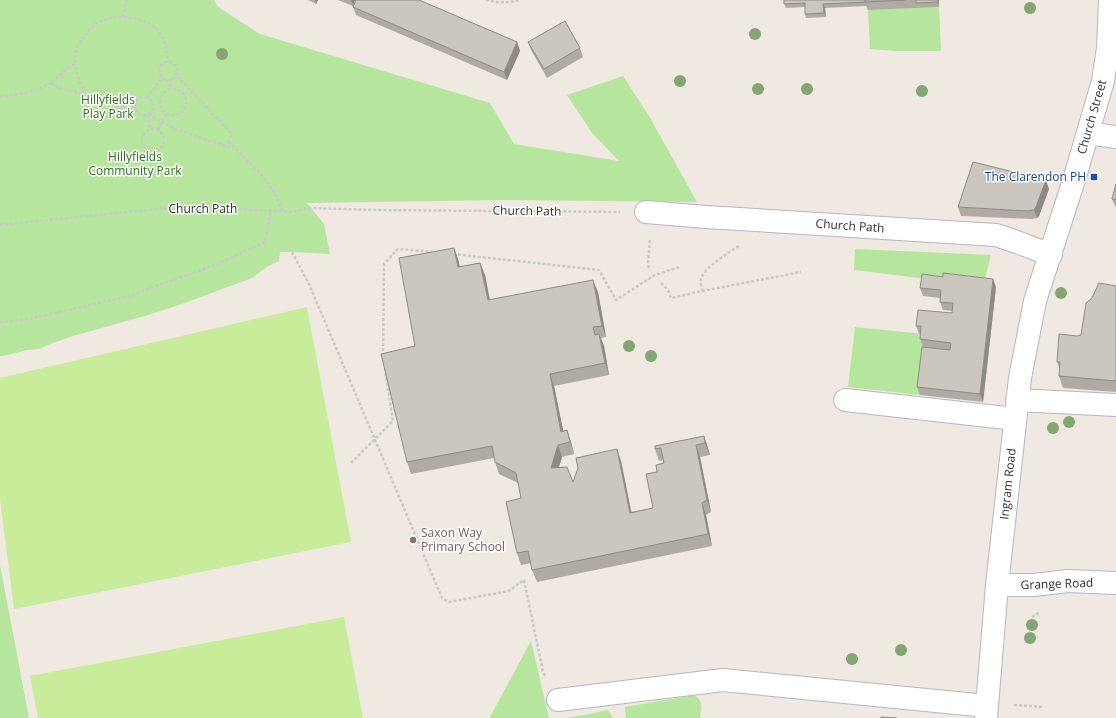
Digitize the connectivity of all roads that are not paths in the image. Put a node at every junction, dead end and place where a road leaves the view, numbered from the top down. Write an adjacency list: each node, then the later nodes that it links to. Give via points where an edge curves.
1 (1110, 0): 2 (street, Church Street)
2 (1109, 83): 3 (street, Church Street)
3 (1088, 133): 4 (street); 6 (street, Church Street)
4 (1116, 137)
5 (646, 212): 6 (street, Church Path, via 706,218 996,235)
6 (1051, 255): 9 (street, Ingram Road, via 1035,301)
7 (845, 400): 9 (street)
8 (1116, 405): 9 (street)
9 (1016, 409): 11 (street, Ingram Road)
10 (1116, 583): 11 (street, Grange Road, via 1068,581 1033,585)
11 (997, 585): 13 (street, Ingram Road)
12 (558, 700): 13 (street, via 723,680)
13 (986, 712)

